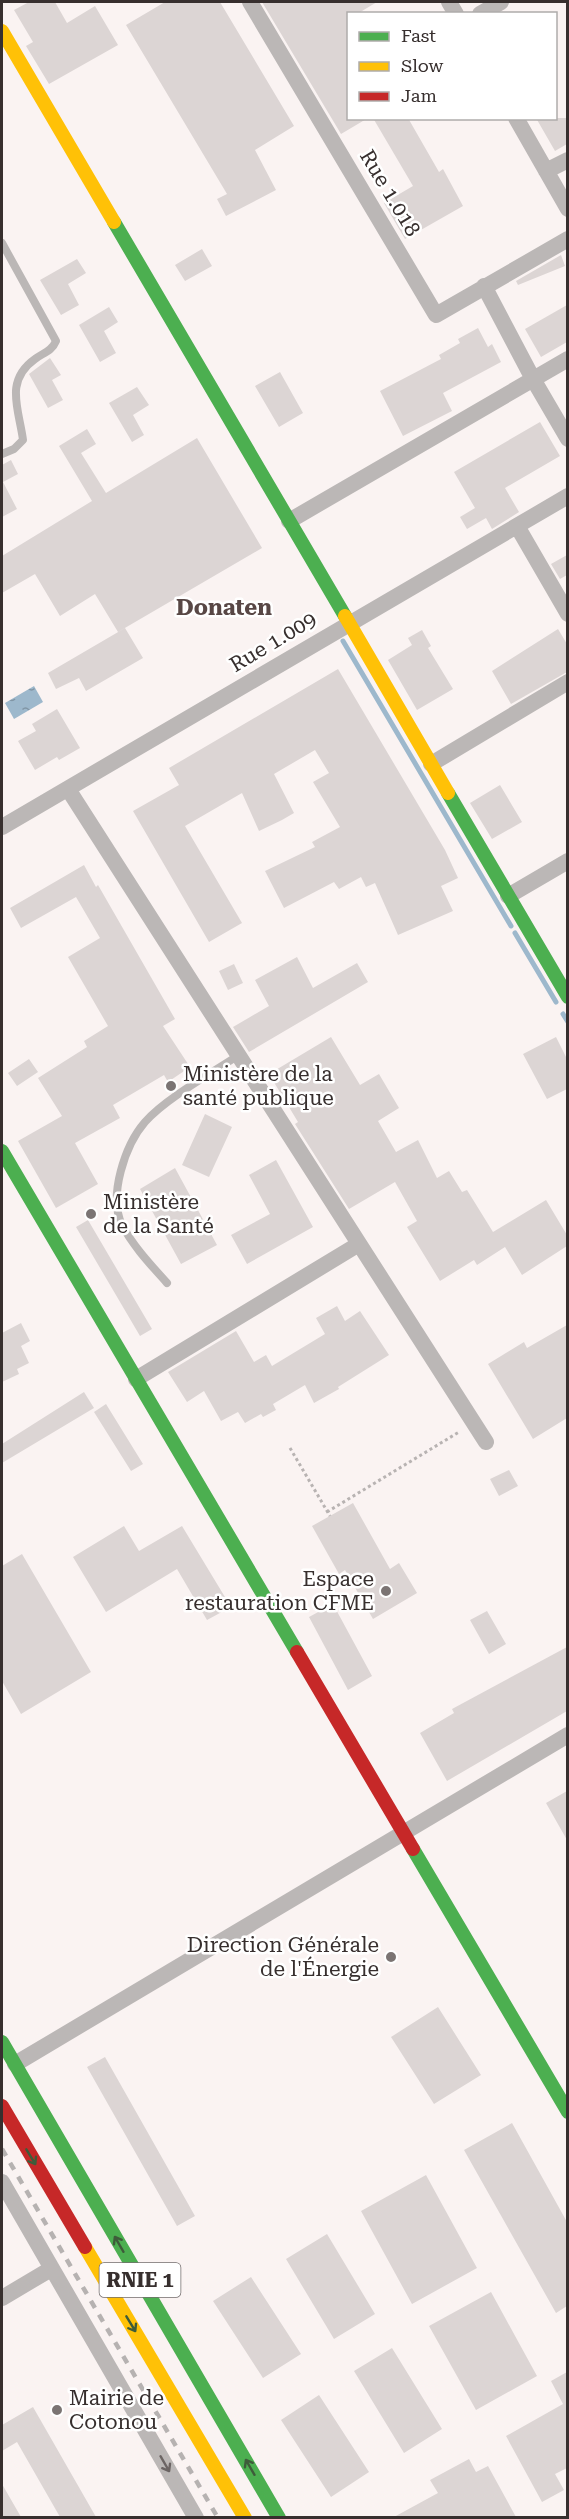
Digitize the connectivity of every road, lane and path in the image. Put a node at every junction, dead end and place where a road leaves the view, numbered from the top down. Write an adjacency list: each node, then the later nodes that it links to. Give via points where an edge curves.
1 (250, 2): 11 (street, Rue 1.018, via 436,315)
2 (501, 2): 3 (street)
3 (484, 12)
4 (2, 31): 17 (main road)
5 (517, 120): 7 (street)
6 (567, 160): 7 (street)
7 (546, 171): 8 (street)
8 (567, 209)
9 (567, 239): 11 (street)
10 (2, 243): 15 (lane, via 56,341 52,349 20,373 15,402 23,440)
11 (484, 286): 13 (street)
12 (567, 359): 13 (street)
13 (533, 379): 14 (street); 17 (street)
14 (567, 439)
15 (2, 454)
16 (567, 496): 18 (street, Rue 1.009)
17 (289, 521): 20 (main road)
18 (517, 526): 19 (street); 20 (street, Rue 1.009)
19 (567, 614)
20 (349, 624): 22 (main road); 23 (street, Rue 1.009)
21 (567, 682): 22 (street)
22 (431, 764): 26 (main road)
23 (69, 789): 24 (street, Rue 1.009); 28 (street)
24 (2, 827)
25 (567, 861): 26 (street)
26 (508, 896): 27 (main road)
27 (567, 997)
28 (239, 1055): 30 (street); 31 (lane, via 146,1121 120,1173 117,1208 122,1224)
29 (2, 1151): 32 (main road)
30 (359, 1244): 32 (street); 33 (street)
31 (166, 1283)
32 (136, 1379): 39 (main road)
33 (474, 1424): 34 (street); 36 (path)
34 (486, 1442)
35 (290, 1448): 36 (path)
36 (327, 1512): 37 (path)
37 (330, 1516)
38 (567, 1735): 39 (street)
39 (403, 1833): 41 (street); 43 (main road)
40 (2, 2042): 41 (main road, RNIE 1)
41 (15, 2064): 49 (main road, RNIE 1, one-way to 41)
42 (2, 2106): 48 (main road, RNIE 1, one-way to 48)
43 (567, 2112)
44 (2, 2182): 45 (street)
45 (51, 2269): 46 (street); 47 (street, one-way to 47)
46 (2, 2298)
47 (196, 2517)
48 (245, 2517)
49 (279, 2517)

